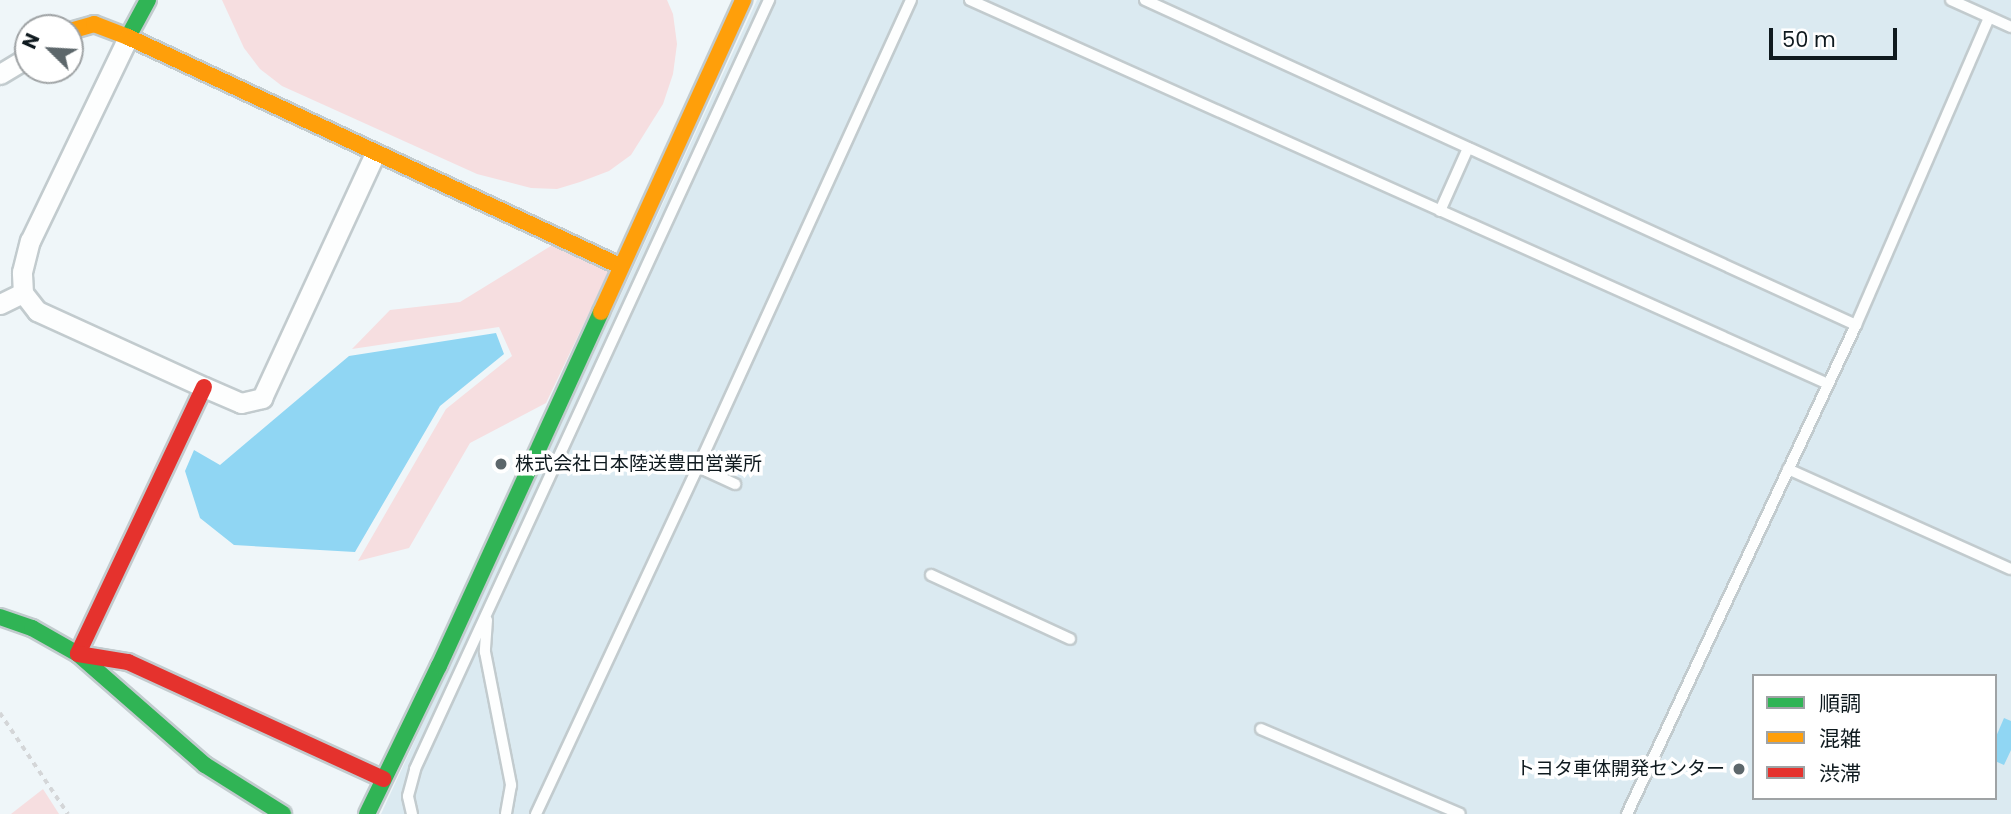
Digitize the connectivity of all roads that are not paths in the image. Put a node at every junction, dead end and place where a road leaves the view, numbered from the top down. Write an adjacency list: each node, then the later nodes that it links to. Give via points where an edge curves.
1 (148, 0): 11 (street)
2 (743, 0): 15 (street)
3 (769, 0): 26 (lane)
4 (911, 0): 21 (lane)
5 (970, 0): 14 (lane)
6 (1145, 0): 12 (lane)
7 (1951, 0): 8 (lane)
8 (1989, 17): 10 (lane); 18 (lane)
9 (84, 27): 11 (street, via 94,24)
10 (2011, 27)
11 (128, 37): 13 (street); 16 (street, via 30,241 22,272)
12 (1468, 148): 14 (lane); 18 (lane)
13 (375, 154): 15 (street); 20 (street, via 262,398 241,403)
14 (1440, 211): 19 (lane)
15 (620, 266): 31 (street)
16 (23, 293): 17 (street); 20 (street, via 37,311)
17 (0, 304)
18 (1856, 325): 19 (lane)
19 (1828, 384): 22 (lane)
20 (204, 387): 29 (street)
21 (698, 467): 23 (lane); 36 (lane)
22 (1787, 469): 24 (lane); 38 (lane)
23 (735, 484)
24 (2011, 569)
25 (931, 575): 28 (lane)
26 (488, 609): 34 (lane, via 415,769 408,796); 35 (lane, via 485,652 511,785)
27 (0, 617): 29 (street, via 32,628)
28 (1070, 639)
29 (78, 654): 31 (street, via 128,662); 32 (street, via 205,765)
30 (1261, 729): 37 (lane)
31 (384, 779): 33 (street)
32 (283, 814)
33 (367, 814)
34 (412, 814)
35 (506, 814)
36 (536, 814)
37 (1460, 814)
38 (1627, 814)

